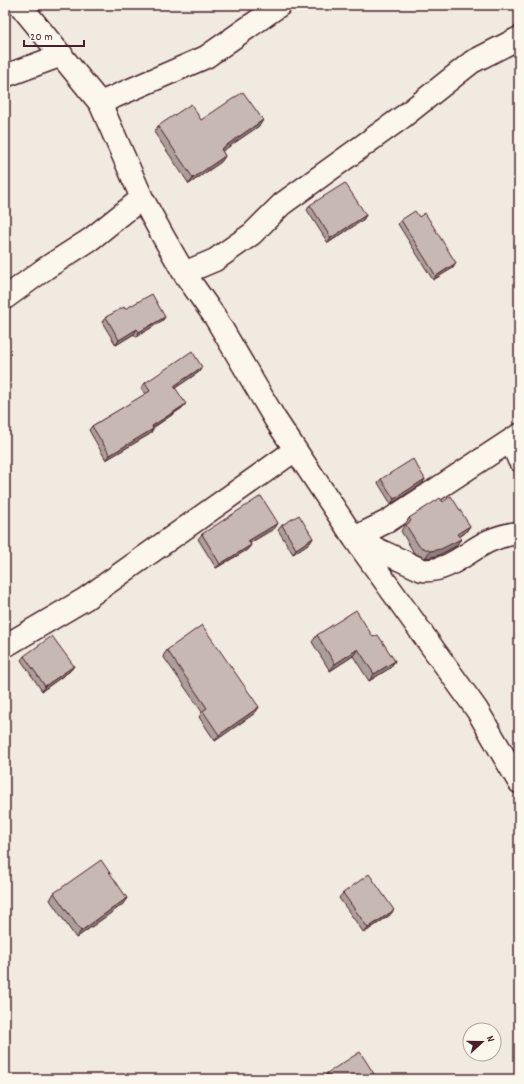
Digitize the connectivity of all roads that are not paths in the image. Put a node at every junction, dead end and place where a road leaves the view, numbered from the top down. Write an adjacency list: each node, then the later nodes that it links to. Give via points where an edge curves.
1 (20, 5): 4 (street)
2 (280, 5): 6 (street, via 206,57)
3 (519, 38): 8 (street, via 472,62 404,116 282,204 252,234 215,260)
4 (62, 55): 5 (street); 6 (street)
5 (5, 76)
6 (100, 103): 7 (street)
7 (142, 198): 8 (street); 9 (street, via 90,239)
8 (184, 273): 11 (street, via 215,317)
9 (5, 298)
10 (516, 445): 13 (street)
11 (295, 450): 13 (street); 14 (street, via 85,599)
12 (519, 533): 13 (street, via 489,541 442,569 433,571 422,570)
13 (354, 538): 15 (street, via 477,710)
14 (5, 646)
15 (519, 782)

